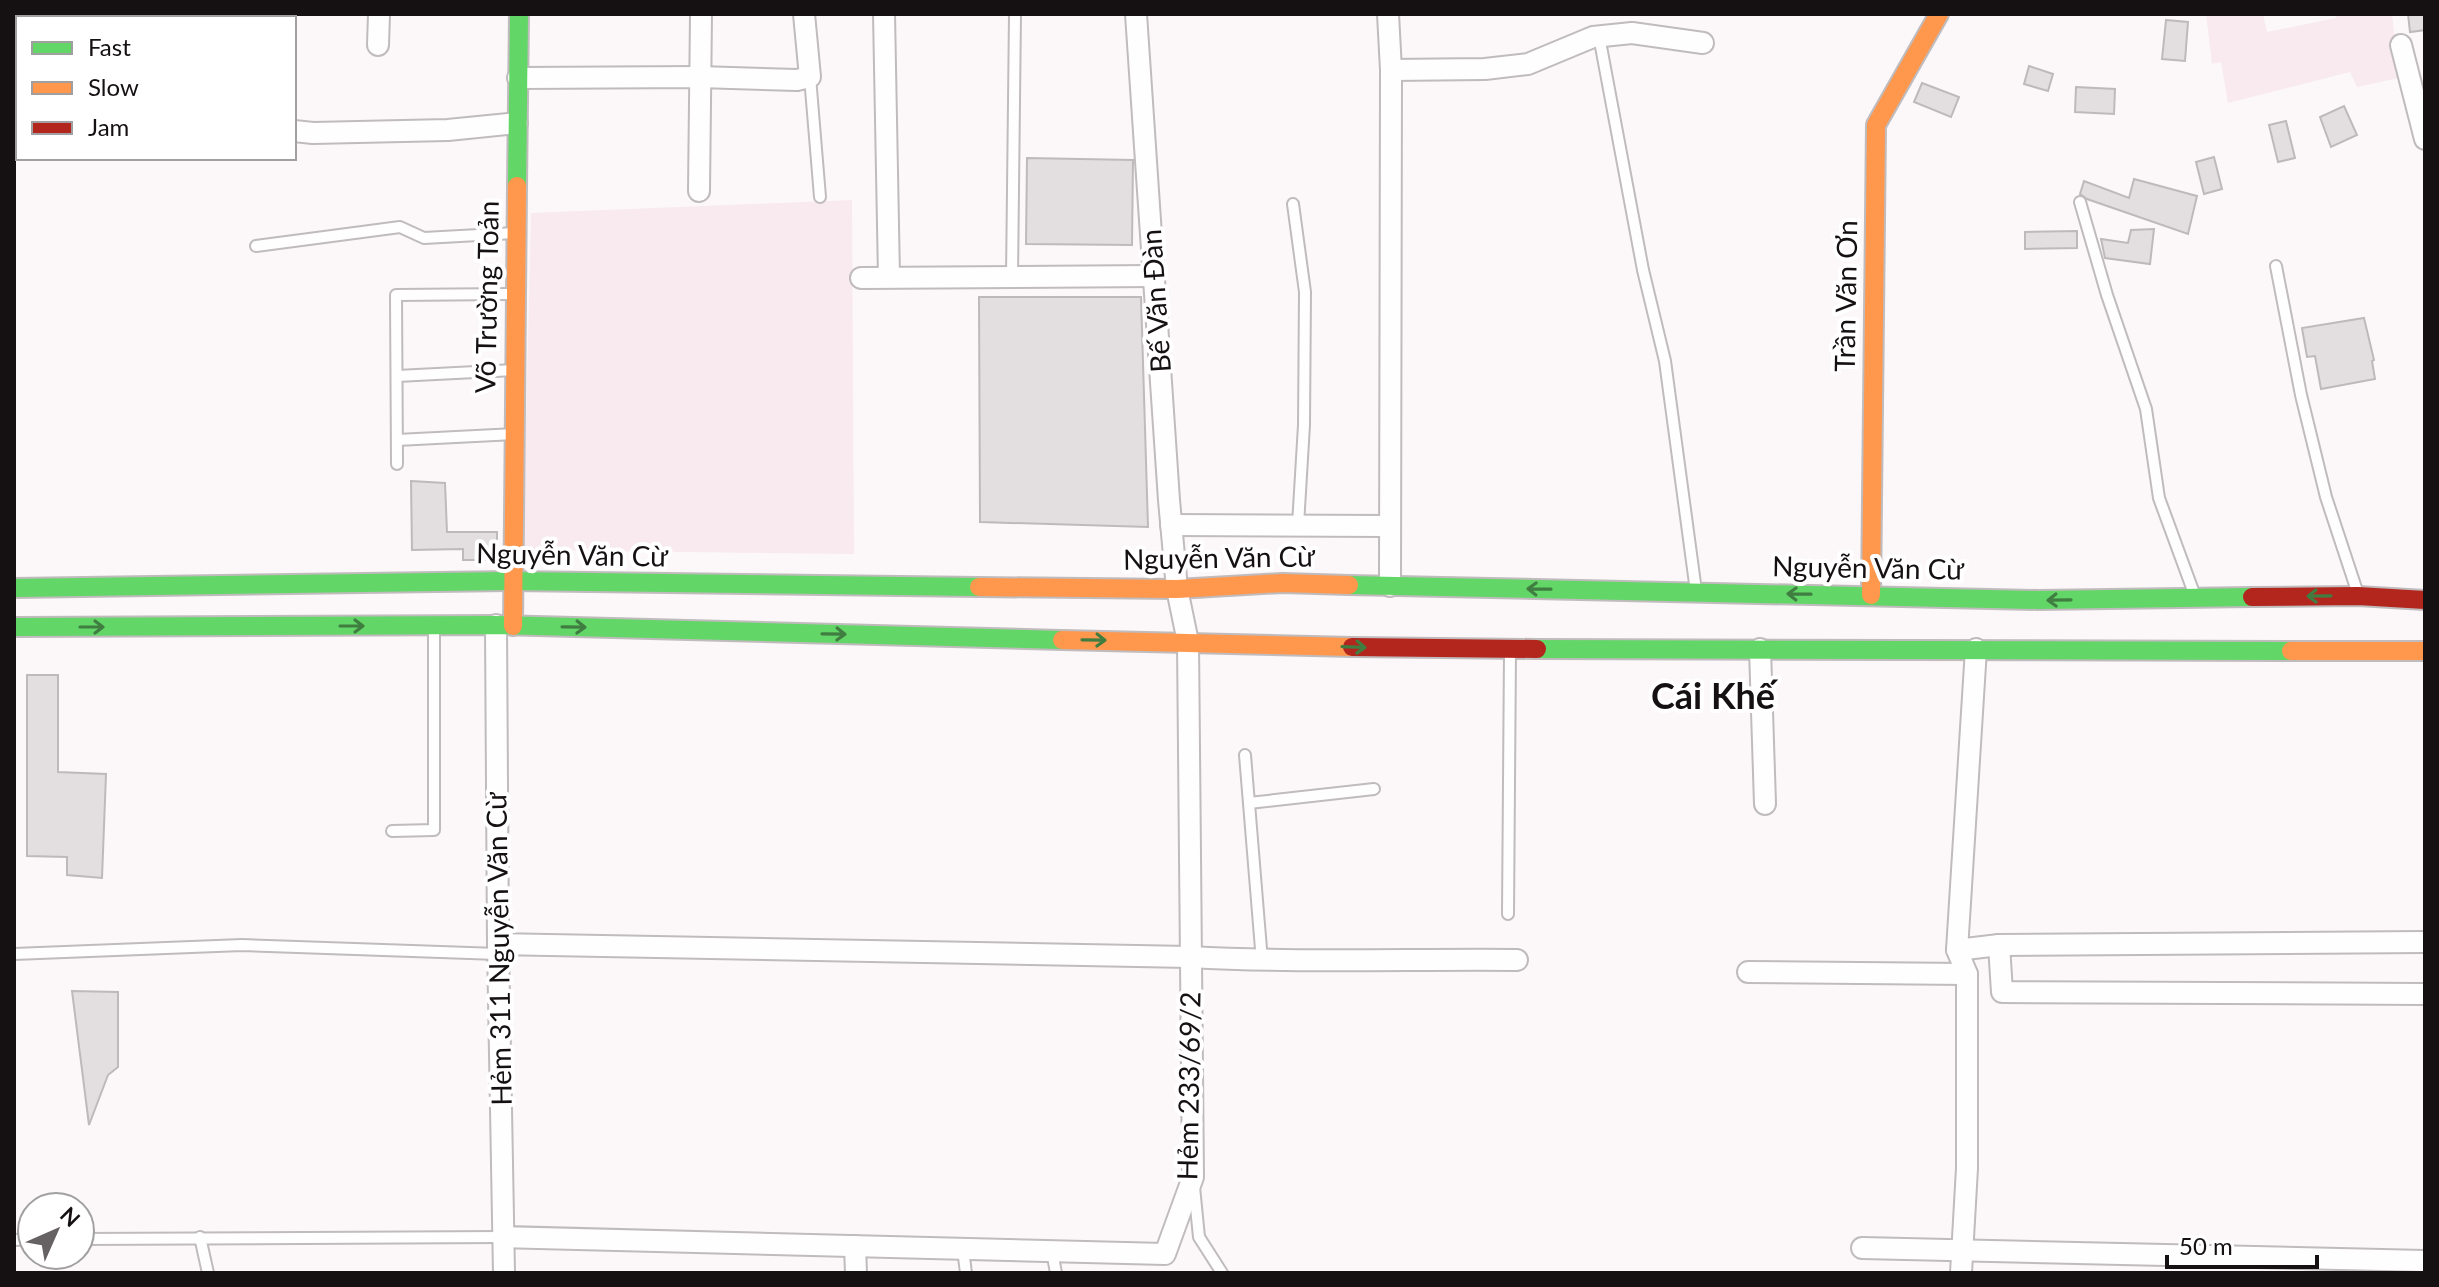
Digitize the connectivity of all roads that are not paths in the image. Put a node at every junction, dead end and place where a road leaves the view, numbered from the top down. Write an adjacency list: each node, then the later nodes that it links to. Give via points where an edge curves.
1 (379, 14): 12 (street)
2 (519, 14): 17 (main road, Võ Trường Toản)
3 (701, 14): 15 (street)
4 (804, 14): 16 (street)
5 (884, 14): 29 (street)
6 (1015, 14): 30 (lane)
7 (1136, 14): 28 (street, Bế Văn Đàn)
8 (1388, 14): 14 (street)
9 (1939, 14): 46 (main road, Trần Văn Ơn, via 1876,125)
10 (1599, 36): 11 (street, via 1632,33); 14 (street, via 1528,64); 45 (lane, via 1665,361)
11 (1703, 43)
12 (378, 45)
13 (2401, 45): 20 (street)
14 (1391, 70): 40 (street)
15 (699, 77): 16 (street); 17 (street); 21 (street)
16 (810, 77): 22 (lane)
17 (518, 78): 18 (main road, Võ Trường Toản)
18 (517, 123): 19 (street, via 448,130); 25 (main road, Võ Trường Toản)
19 (296, 131)
20 (2425, 139)
21 (699, 191)
22 (820, 197)
23 (2080, 202): 48 (lane, via 2146,409 2159,498)
24 (1293, 204): 39 (lane, via 1305,292)
25 (516, 233): 26 (lane, via 424,238 400,227); 32 (main road, Võ Trường Toản)
26 (256, 246)
27 (2276, 266): 47 (lane, via 2326,497)
28 (1155, 276): 30 (street); 38 (street, Bế Văn Đàn)
29 (889, 277): 30 (street); 31 (street)
30 (1012, 277)
31 (861, 278)
32 (515, 293): 33 (main road, Võ Trường Toản); 34 (lane, via 396,295)
33 (514, 370): 34 (lane); 35 (main road, Võ Trường Toản)
34 (397, 376): 36 (lane)
35 (514, 434): 36 (lane); 41 (main road, Võ Trường Toản)
36 (397, 440): 37 (lane)
37 (397, 464)
38 (1171, 525): 39 (street); 44 (street, Bế Văn Đàn)
39 (1298, 525): 40 (street)
40 (1390, 526): 42 (street)
41 (511, 581): 43 (main road, Nguyễn Văn Cừ); 44 (main road, Nguyễn Văn Cừ); 50 (main road, Võ Trường Toản)
42 (1390, 586): 44 (main road, Nguyễn Văn Cừ, via 1282,583); 45 (main road, Nguyễn Văn Cừ, one-way to 42)
43 (14, 588)
44 (1177, 589): 53 (street, Hẻm 233/69/2)
45 (1696, 593): 46 (main road, Nguyễn Văn Cừ, one-way to 45)
46 (1871, 595): 48 (main road, Nguyễn Văn Cừ, one-way to 46)
47 (2358, 596): 48 (main road, Nguyễn Văn Cừ, one-way to 48); 49 (main road, Nguyễn Văn Cừ)
48 (2196, 598)
49 (2425, 600)
50 (504, 625): 51 (main road); 53 (main road, one-way to 53); 66 (street, Hẻm 311 Nguyễn Văn Cừ)
51 (434, 626): 52 (main road, one-way to 51); 62 (lane, via 434,830)
52 (14, 627)
53 (1188, 642): 54 (main road, one-way to 54); 69 (street, Hẻm 233/69/2)
54 (1510, 649): 55 (main road); 63 (lane)
55 (1760, 649): 56 (main road); 61 (street)
56 (1976, 649): 57 (main road); 67 (street)
57 (2425, 651)
58 (1245, 755): 60 (lane)
59 (1374, 789): 60 (lane)
60 (1249, 803): 71 (lane)
61 (1765, 804)
62 (392, 831)
63 (1508, 914)
64 (2425, 942): 65 (street)
65 (1999, 945): 67 (street); 74 (street, via 2002,992)
66 (498, 949): 68 (lane, via 242,945); 69 (street); 77 (street, Hẻm 311 Nguyễn Văn Cừ)
67 (1957, 950): 73 (street)
68 (14, 954)
69 (1190, 957): 71 (street); 75 (street, Hẻm 233/69/2)
70 (1517, 960): 71 (street)
71 (1262, 961)
72 (1748, 972): 73 (street)
73 (1967, 974): 82 (street)
74 (2425, 994)
75 (1193, 1177): 83 (street, Hẻm 233/69/2, via 1165,1254); 90 (lane, via 1199,1237)
76 (200, 1237): 77 (lane); 78 (lane); 85 (lane)
77 (503, 1237): 79 (street, Hẻm 233/69/2); 86 (street, Hẻm 311 Nguyễn Văn Cừ)
78 (96, 1239)
79 (855, 1246): 81 (street, Hẻm 233/69/2); 87 (street)
80 (1862, 1248): 82 (street)
81 (963, 1249): 83 (street, Hẻm 233/69/2); 88 (lane)
82 (1962, 1250): 84 (street); 91 (street)
83 (1052, 1251): 89 (lane)
84 (2425, 1261)
85 (208, 1273)
86 (504, 1273)
87 (856, 1273)
88 (966, 1273)
89 (1056, 1273)
90 (1222, 1273)
91 (1961, 1273)

